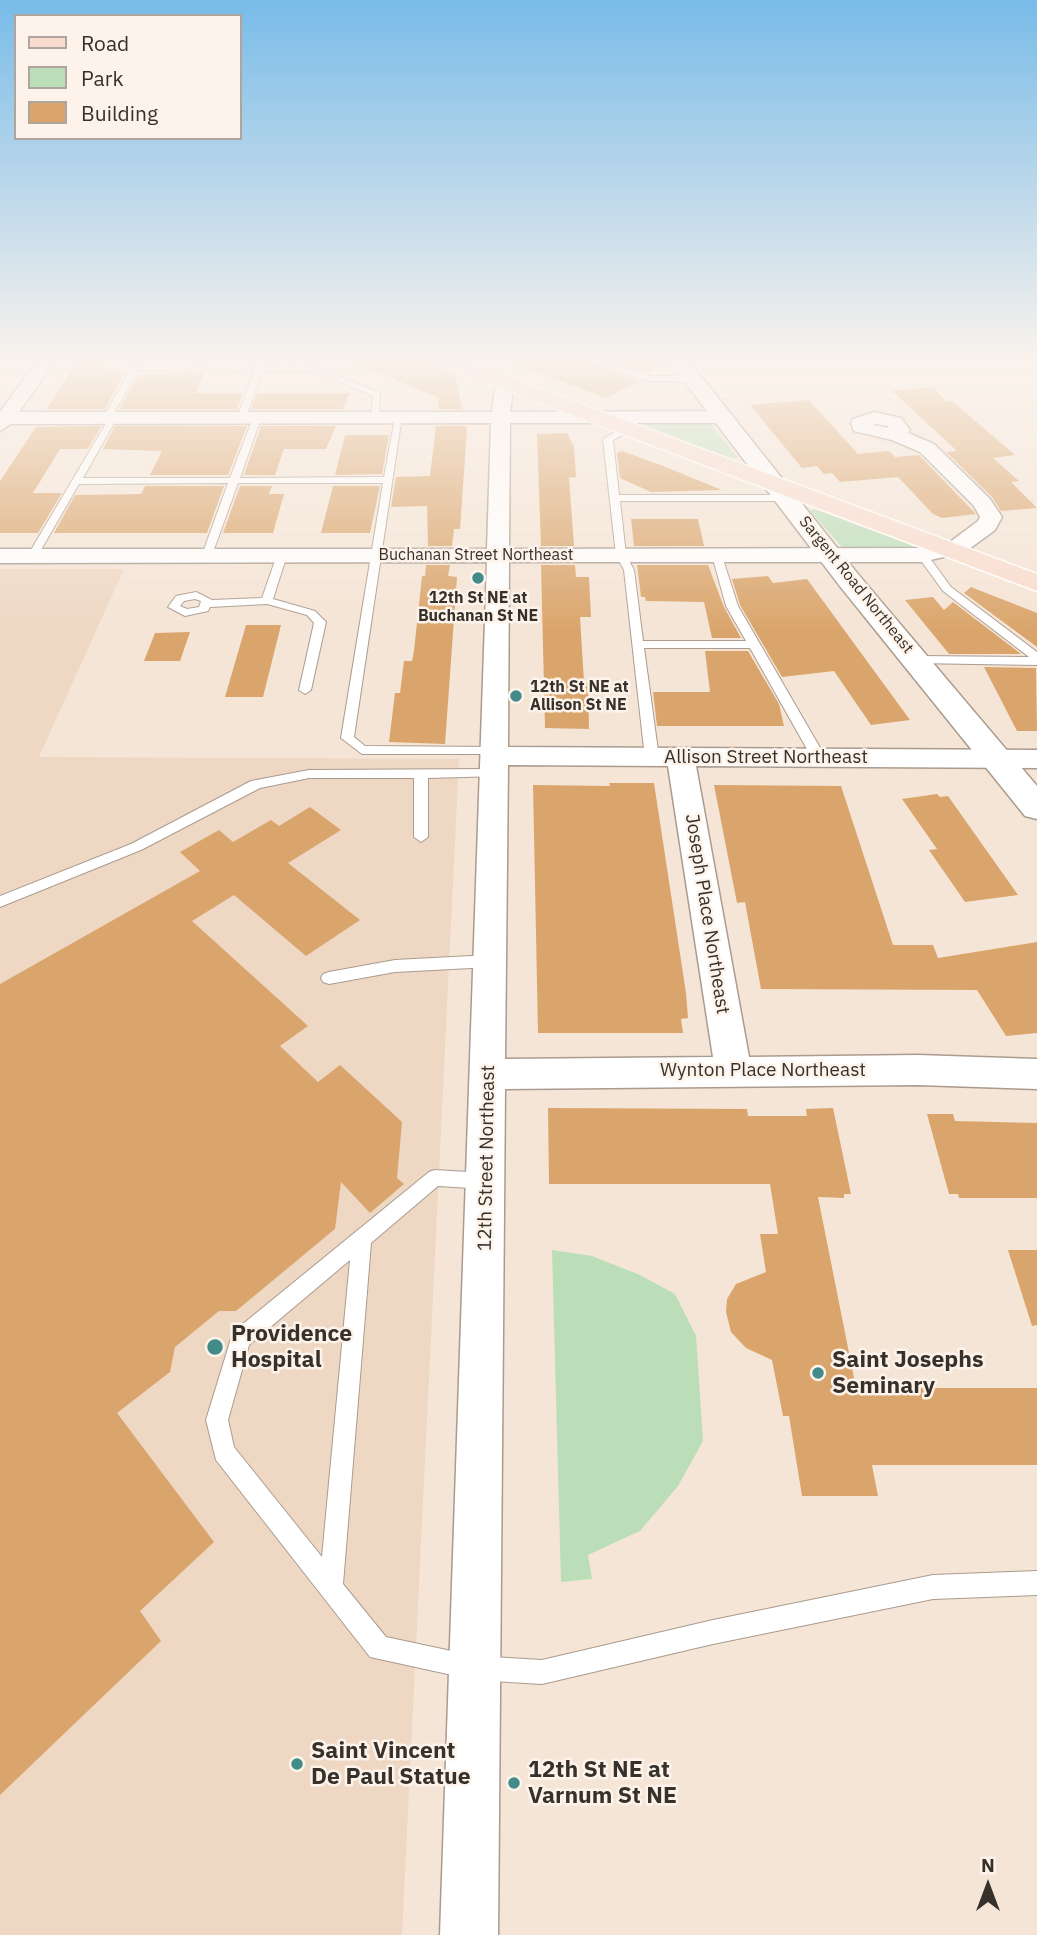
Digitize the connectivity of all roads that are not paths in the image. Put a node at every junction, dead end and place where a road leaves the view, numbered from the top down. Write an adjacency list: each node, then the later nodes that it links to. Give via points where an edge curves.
1 (95, 450): 10 (lane)
2 (241, 450): 11 (lane)
3 (394, 450): 9 (lane)
4 (502, 450): 20 (street, 12th Street Northeast)
5 (609, 450): 13 (lane)
6 (683, 450): 12 (main road)
7 (750, 450): 12 (main road, Sargent Road Northeast)
8 (929, 450): 14 (street, via 990,512 987,525)
9 (389, 480): 11 (lane); 19 (lane)
10 (78, 481): 11 (lane); 16 (lane)
11 (234, 481): 17 (lane)
12 (782, 491): 13 (lane); 14 (main road); 23 (main road, Sargent Road Northeast)
13 (614, 498): 21 (lane)
14 (950, 550): 24 (street, Buchanan Street Northeast); 25 (main road)
15 (0, 555): 16 (street, Buchanan Street Northeast)
16 (33, 555): 17 (street, Buchanan Street Northeast)
17 (207, 555): 18 (street, Buchanan Street Northeast)
18 (282, 555): 19 (street, Buchanan Street Northeast); 26 (lane)
19 (375, 555): 20 (street, Buchanan Street Northeast); 37 (lane, via 347,738 362,750)
20 (499, 555): 21 (street, Buchanan Street Northeast); 37 (street, 12th Street Northeast)
21 (621, 555): 22 (street, Buchanan Street Northeast); 28 (lane, via 629,570)
22 (718, 555): 23 (street, Buchanan Street Northeast); 29 (lane, via 732,606)
23 (831, 555): 24 (street, Buchanan Street Northeast); 31 (main road, Sargent Road Northeast)
24 (922, 555): 30 (lane, via 947,589)
25 (1037, 583)
26 (267, 601): 27 (lane); 32 (lane, via 311,613 320,622)
27 (208, 604)
28 (638, 645): 29 (lane); 33 (lane)
29 (754, 645): 34 (lane)
30 (1037, 659): 31 (lane)
31 (917, 660): 35 (main road, Sargent Road Northeast)
32 (305, 690)
33 (666, 758): 34 (street, Allison Street Northeast); 37 (street, Allison Street Northeast); 44 (street, Joseph Place Northeast)
34 (819, 758): 35 (street, Allison Street Northeast)
35 (998, 758): 36 (street, Allison Street Northeast); 39 (main road, Sargent Road Northeast)
36 (1037, 759)
37 (495, 760): 38 (lane); 42 (street, 12th Street Northeast)
38 (421, 774): 40 (lane); 41 (lane, via 309,774 256,784 135,847)
39 (1037, 808)
40 (421, 837)
41 (0, 902)
42 (490, 961): 43 (lane, via 395,966); 45 (street, 12th Street Northeast)
43 (329, 978)
44 (733, 1070): 45 (street, Wynton Place Northeast); 46 (street, Wynton Place Northeast)
45 (489, 1074): 47 (street, 12th Street Northeast)
46 (1037, 1074)
47 (486, 1181): 48 (lane, via 435,1178); 51 (street, 12th Street Northeast)
48 (361, 1242): 50 (lane); 50 (lane, via 240,1339 217,1420 224,1452)
49 (1037, 1583): 51 (lane, via 933,1587 542,1672)
50 (331, 1588): 51 (lane, via 379,1648)
51 (475, 1668): 52 (street, 12th Street Northeast)
52 (469, 1935)

